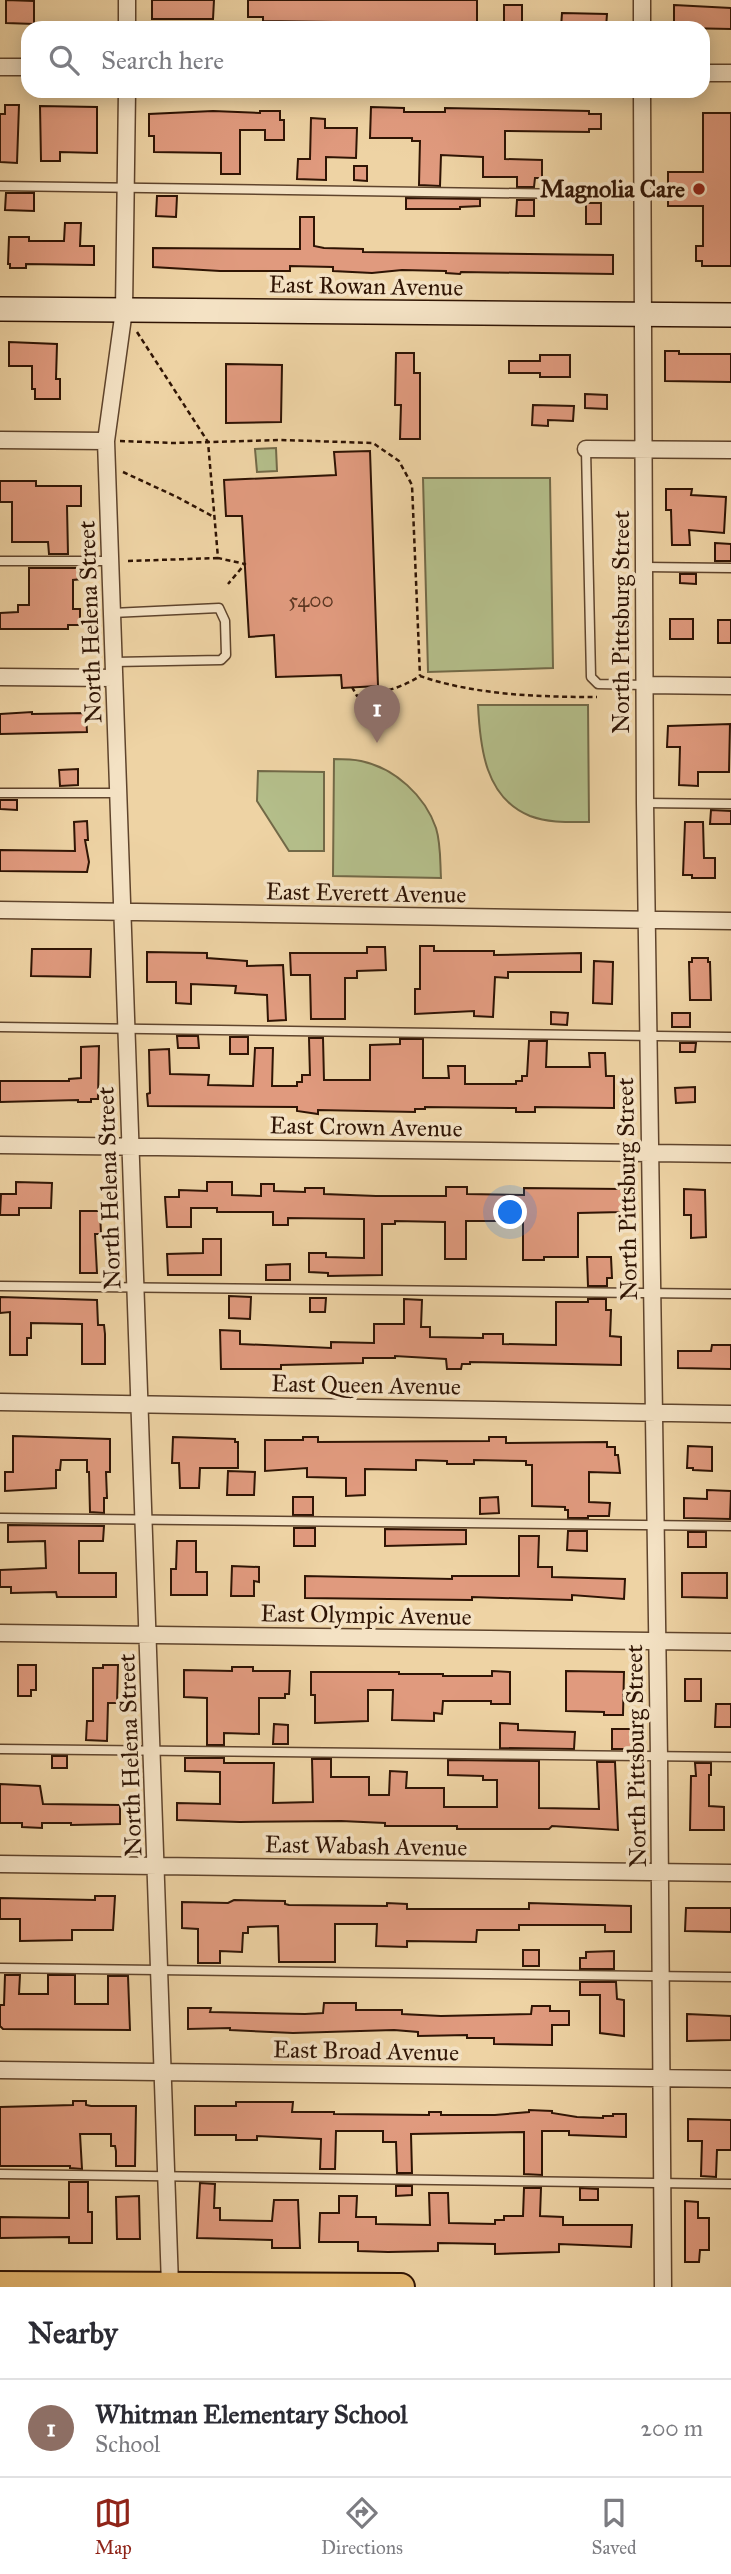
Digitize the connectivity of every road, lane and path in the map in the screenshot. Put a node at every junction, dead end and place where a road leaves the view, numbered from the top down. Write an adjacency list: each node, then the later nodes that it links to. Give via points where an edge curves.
1 (127, 0): 3 (street)
2 (642, 0): 4 (street)
3 (127, 21)
4 (642, 21)
5 (0, 67): 6 (street)
6 (21, 67)
7 (710, 73): 8 (street)
8 (731, 73)
9 (127, 98): 12 (street, North Helena Street)
10 (642, 98): 13 (street, North Pittsburg Street)
11 (0, 186): 12 (lane)
12 (126, 187): 13 (lane); 15 (street, North Helena Street)
13 (642, 195): 16 (street, North Pittsburg Street)
14 (0, 309): 15 (street, East Rowan Avenue)
15 (124, 310): 16 (street, East Rowan Avenue); 19 (street, North Helena Street); 20 (path)
16 (643, 315): 17 (street, East Rowan Avenue); 22 (street, North Pittsburg Street)
17 (731, 316)
18 (0, 440): 19 (street)
19 (106, 441): 20 (path); 24 (street, North Helena Street)
20 (208, 442): 25 (path); 34 (path, via 373,443 399,461 412,485)
21 (586, 449): 22 (street); 36 (lane, via 591,677 598,684)
22 (643, 449): 23 (street); 29 (street, North Pittsburg Street)
23 (731, 450)
24 (107, 465): 25 (path); 28 (street, North Helena Street)
25 (214, 517): 26 (path)
26 (218, 558): 28 (path); 31 (path, via 245,564)
27 (0, 561): 28 (lane)
28 (110, 561): 32 (street, North Helena Street)
29 (644, 567): 30 (lane); 36 (street, North Pittsburg Street)
30 (731, 568)
31 (228, 584)
32 (112, 612): 33 (street, North Helena Street); 33 (lane, via 219,608 225,621 226,655 221,660)
33 (114, 670): 35 (street); 41 (street, North Helena Street)
34 (420, 676): 38 (path, via 386,692 357,696); 39 (path, via 487,690)
35 (0, 677)
36 (645, 685): 37 (street); 42 (street, North Pittsburg Street)
37 (731, 686)
38 (352, 687)
39 (605, 697)
40 (0, 793): 41 (lane)
41 (119, 793): 45 (street, North Helena Street)
42 (645, 803): 43 (lane); 46 (street, North Pittsburg Street)
43 (731, 804)
44 (0, 910): 45 (street, East Everett Avenue)
45 (124, 911): 46 (street, East Everett Avenue); 49 (street, North Helena Street)
46 (646, 921): 47 (street, East Everett Avenue); 50 (street, North Pittsburg Street)
47 (731, 921)
48 (0, 1027): 49 (lane)
49 (127, 1028): 50 (lane); 53 (street, North Helena Street)
50 (648, 1036): 51 (lane); 54 (street, North Pittsburg Street)
51 (731, 1037)
52 (0, 1145): 53 (street, East Crown Avenue)
53 (130, 1147): 54 (street, East Crown Avenue); 57 (street, North Helena Street)
54 (649, 1152): 55 (street, East Crown Avenue); 58 (street, North Pittsburg Street)
55 (731, 1154)
56 (0, 1286): 57 (lane)
57 (135, 1288): 58 (lane); 61 (street, North Helena Street)
58 (652, 1293): 59 (lane); 62 (street, North Pittsburg Street)
59 (731, 1294)
60 (0, 1402): 61 (street, East Queen Avenue)
61 (140, 1404): 62 (street, East Queen Avenue); 65 (street, North Helena Street)
62 (654, 1413): 63 (street, East Queen Avenue); 66 (street, North Pittsburg Street)
63 (731, 1414)
64 (0, 1518): 65 (lane)
65 (144, 1520): 66 (lane); 69 (street, North Helena Street)
66 (656, 1525): 67 (lane); 70 (street, North Pittsburg Street)
67 (731, 1526)
68 (0, 1633): 69 (street, East Olympic Avenue)
69 (148, 1635): 70 (street, East Olympic Avenue); 73 (street, North Helena Street)
70 (657, 1642): 71 (street, East Olympic Avenue); 74 (street, North Pittsburg Street)
71 (731, 1642)
72 (0, 1749): 73 (lane)
73 (152, 1752): 74 (lane); 77 (street, North Helena Street)
74 (659, 1757): 75 (lane); 78 (street, North Pittsburg Street)
75 (731, 1757)
76 (0, 1864): 77 (street, East Wabash Avenue)
77 (157, 1866): 78 (street, East Wabash Avenue); 81 (street, North Helena Street)
78 (660, 1873): 79 (street, East Wabash Avenue); 82 (street, North Pittsburg Street)
79 (731, 1873)
80 (0, 1968): 81 (lane)
81 (160, 1970): 82 (lane); 85 (street, North Helena Street)
82 (661, 1976): 83 (lane); 86 (street, North Pittsburg Street)
83 (731, 1977)
84 (0, 2070): 85 (street, East Broad Avenue)
85 (163, 2071): 86 (street, East Broad Avenue); 89 (street, North Helena Street)
86 (662, 2077): 87 (street, East Broad Avenue); 90 (street, North Pittsburg Street)
87 (731, 2079)
88 (0, 2174): 89 (lane)
89 (166, 2176): 90 (lane); 93 (street, North Helena Street)
90 (663, 2184): 91 (lane); 95 (street, North Pittsburg Street)
91 (731, 2184)
92 (0, 2285): 93 (main road)
93 (169, 2286): 94 (main road)
94 (401, 2287)
95 (663, 2287)

